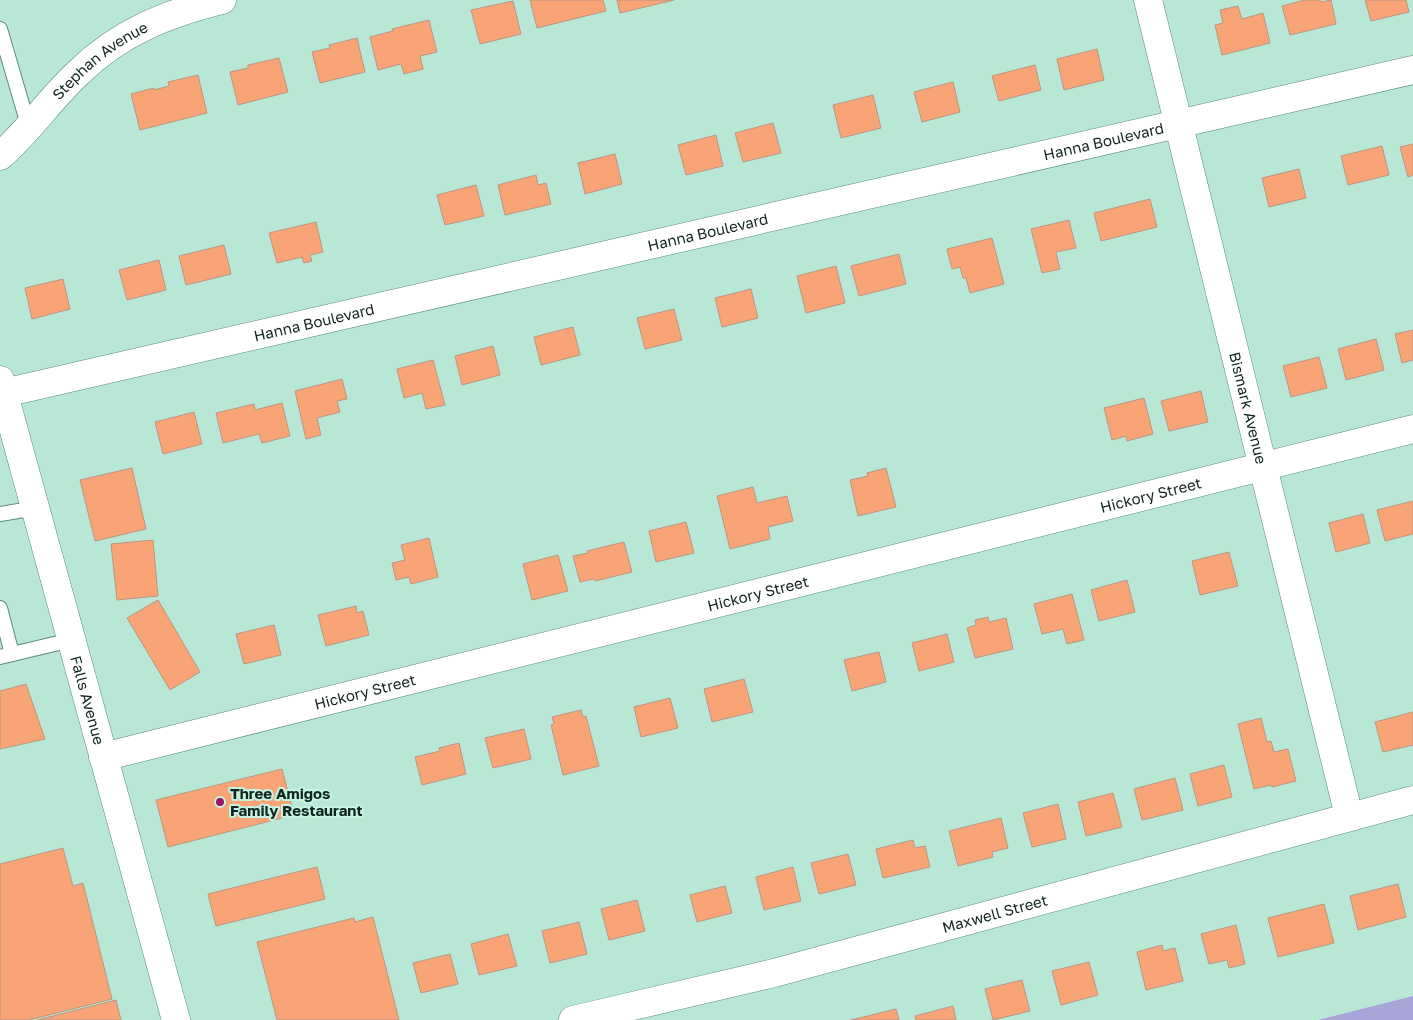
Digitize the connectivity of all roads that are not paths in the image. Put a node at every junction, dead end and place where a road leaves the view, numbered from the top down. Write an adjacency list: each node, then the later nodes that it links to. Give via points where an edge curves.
1 (222, 0): 6 (street, Stephan Avenue, via 184,9 145,25 110,45 77,73)
2 (1148, 0): 5 (street, Bismark Avenue)
3 (0, 29): 6 (lane)
4 (1413, 70): 5 (street, Hanna Boulevard)
5 (1178, 123): 8 (street, Hanna Boulevard); 10 (street, Bismark Avenue)
6 (29, 128): 7 (street, Stephan Avenue)
7 (0, 156)
8 (2, 387): 11 (street, Falls Avenue)
9 (1413, 429): 10 (street, Hickory Street)
10 (1263, 467): 16 (street, Hickory Street); 18 (street, Bismark Avenue)
11 (36, 508): 12 (lane); 14 (street, Falls Avenue)
12 (0, 514)
13 (0, 608): 15 (lane)
14 (71, 640): 15 (lane); 16 (street, Falls Avenue)
15 (6, 655)
16 (103, 757): 19 (street, Falls Avenue)
17 (1413, 800): 18 (street, Maxwell Street)
18 (1349, 816): 20 (street, Maxwell Street, via 774,973)
19 (176, 1020)
20 (573, 1020)

